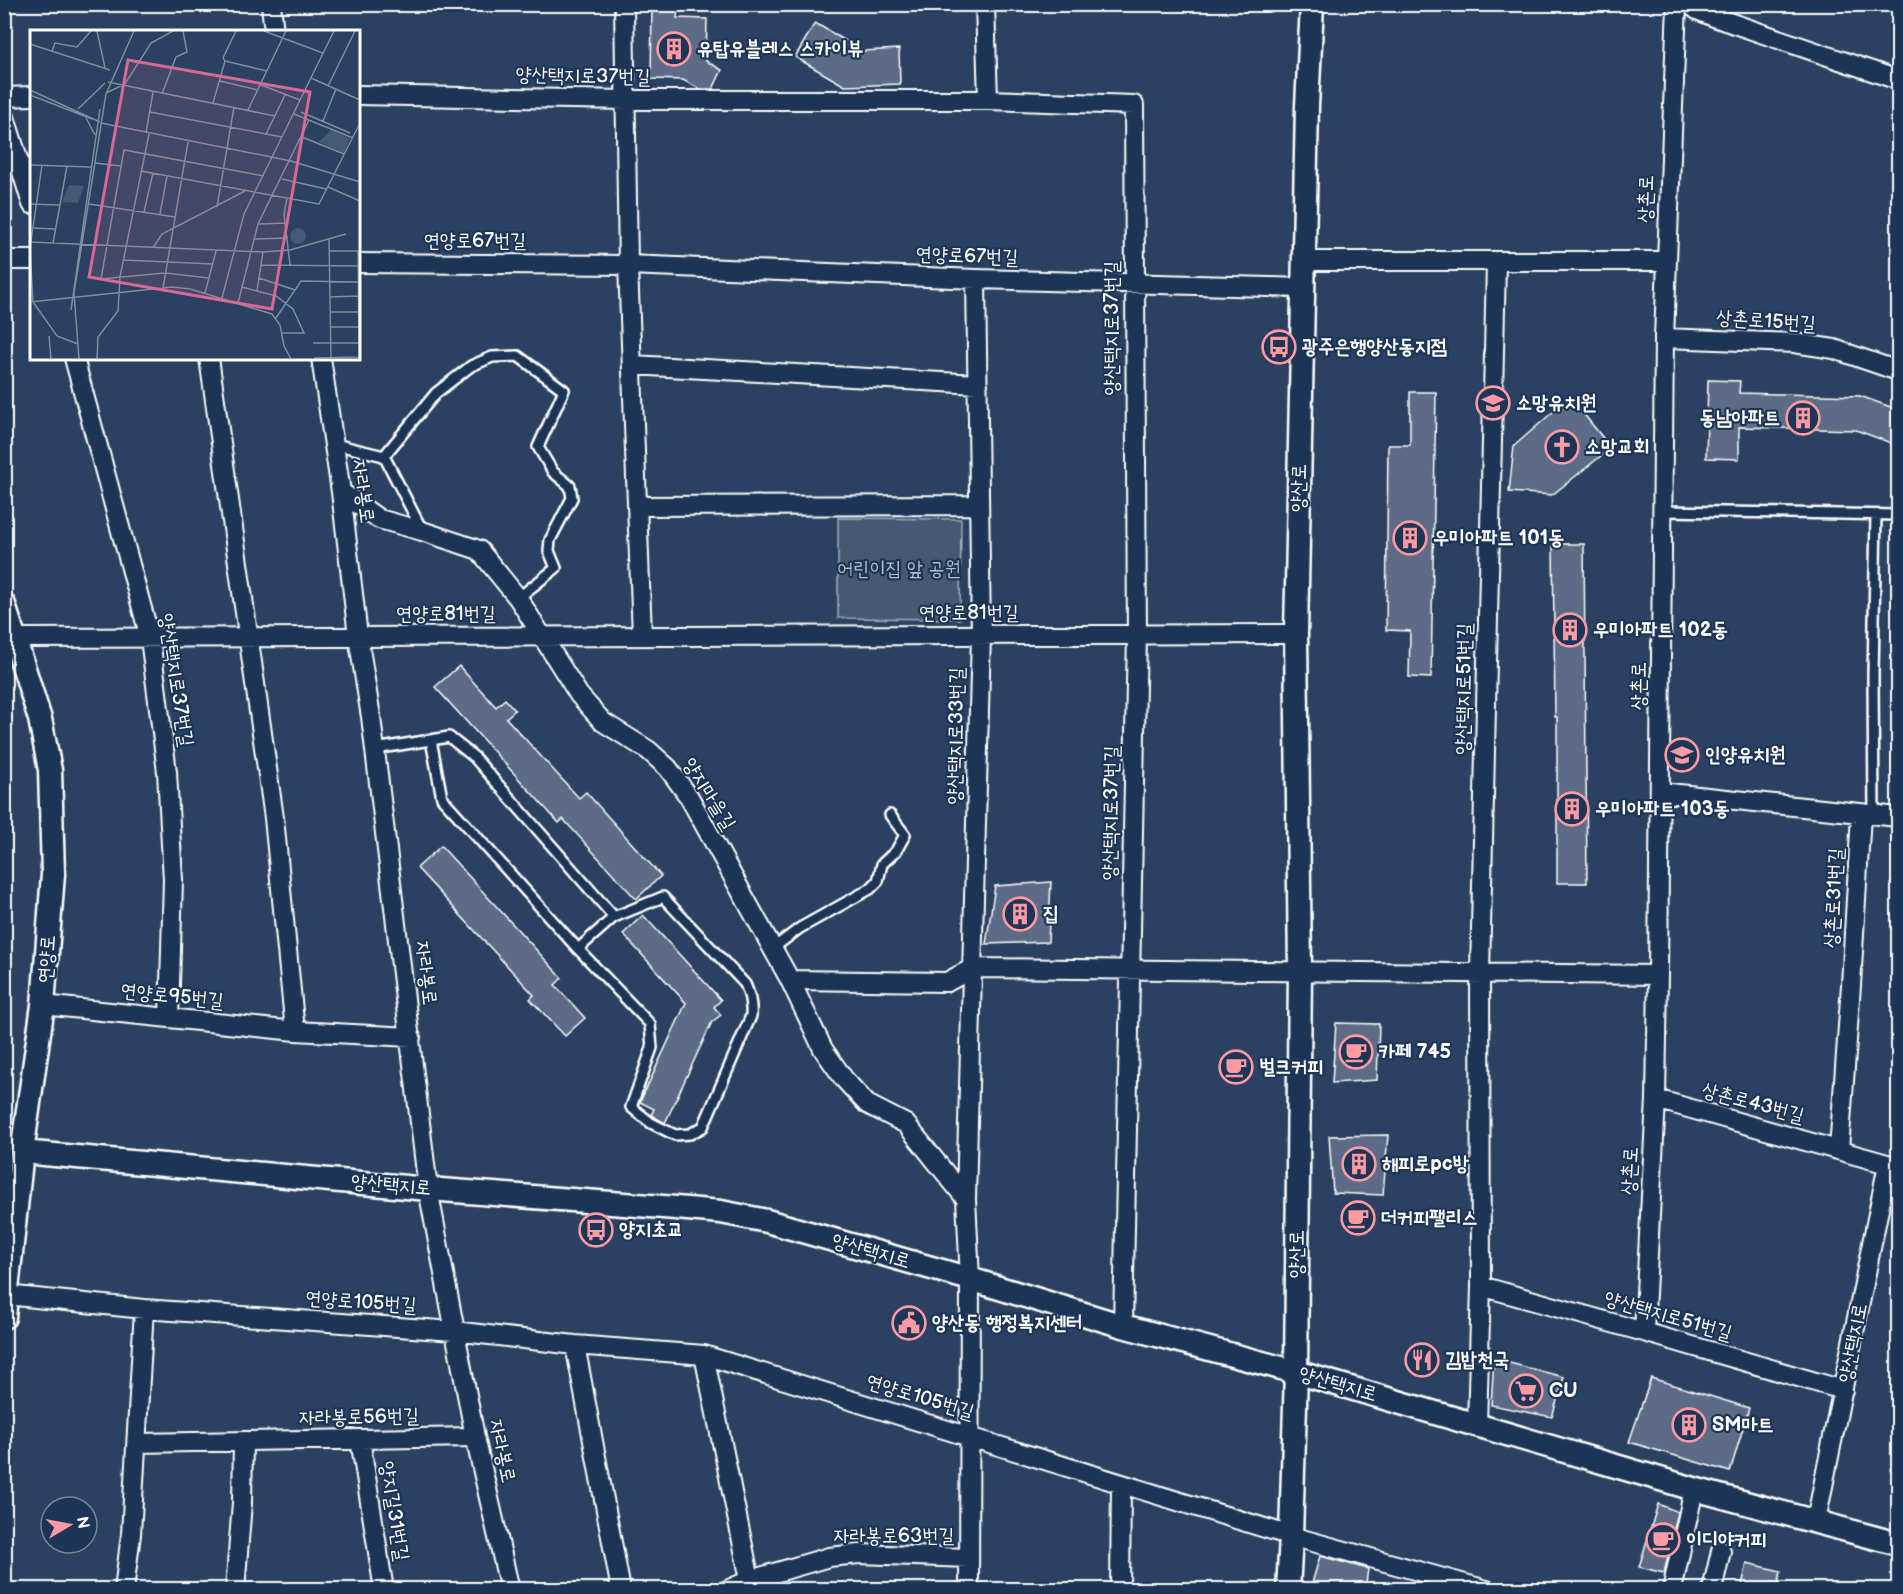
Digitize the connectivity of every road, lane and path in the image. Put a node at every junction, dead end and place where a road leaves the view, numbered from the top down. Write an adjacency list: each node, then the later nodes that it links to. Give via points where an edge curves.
1 (271, 4): 7 (street)
2 (624, 4): 13 (street)
3 (985, 4): 12 (street)
4 (1312, 4): 18 (street, 양산로)
5 (1677, 4): 19 (street, 상촌로)
6 (1690, 4): 8 (street, via 1697,10)
7 (274, 30)
8 (1899, 80)
9 (360, 95): 13 (street, 양산택지로37번길)
10 (30, 96): 11 (street)
11 (4, 97)
12 (988, 99): 13 (street, 양산택지로37번길); 24 (street, 양산택지로37번길, via 1134,105)
13 (627, 100): 22 (street)
14 (4, 114): 15 (street)
15 (30, 198)
16 (4, 260): 17 (street)
17 (30, 260)
18 (1304, 261): 21 (street); 25 (street, 양산로)
19 (1666, 261): 21 (street); 26 (street, 상촌로)
20 (360, 263): 22 (street, 연양로67번길)
21 (1496, 263): 65 (street, 양산택지로51번길)
22 (628, 264): 23 (street, 연양로67번길); 30 (street)
23 (975, 279): 24 (street, 연양로67번길); 32 (street, 양산택지로33번길)
24 (1134, 284): 25 (street, 연양로67번길); 46 (street, 양산택지로37번길)
25 (1304, 288): 44 (street, 양산로)
26 (1664, 338): 31 (street, 상촌로15번길, via 1794,343 1834,349); 38 (street, 상촌로)
27 (75, 360): 51 (street, 양산택지로37번길)
28 (209, 360): 52 (street)
29 (321, 360): 33 (street, 자라봉로)
30 (632, 365): 32 (street); 37 (street)
31 (1899, 371)
32 (978, 384): 36 (street, 양산택지로33번길)
33 (334, 444): 34 (lane); 35 (street, 자라봉로)
34 (384, 456): 41 (lane); 42 (lane, via 436,393 471,366 492,357 518,356 564,390 538,447 553,472 570,486 572,498 550,540 549,551 556,568)
35 (341, 492): 41 (street, 양지마을길, via 379,519); 47 (street, 자라봉로)
36 (979, 505): 37 (street); 45 (street, 양산택지로33번길)
37 (638, 506): 48 (street)
38 (1662, 511): 39 (lane); 55 (street, 상촌로)
39 (1876, 515): 40 (lane); 56 (lane, 상촌로31번길)
40 (1899, 515)
41 (422, 531): 42 (street, 양지마을길, via 479,550)
42 (518, 598): 49 (street, 양지마을길)
43 (4, 604): 50 (street, 연양로)
44 (1296, 634): 46 (street, 연양로81번길); 64 (street, 양산로)
45 (981, 635): 46 (street, 연양로81번길); 48 (street, 연양로81번길); 62 (street, 양산택지로33번길)
46 (1137, 635): 63 (street, 양산택지로37번길)
47 (358, 636): 49 (street, 연양로81번길); 52 (street, 연양로81번길); 54 (street, 자라봉로)
48 (642, 636): 49 (street, 연양로81번길)
49 (543, 637): 61 (street, 양지마을길, via 579,695 603,722 648,750 678,781)
50 (15, 638): 51 (street, 연양로81번길); 68 (street, 연양로, via 40,719 50,770 53,874)
51 (150, 638): 52 (street, 연양로81번길); 69 (street, 양산택지로37번길, via 167,772 173,880)
52 (249, 638): 70 (street, via 274,818)
53 (431, 740): 54 (lane); 59 (lane, via 449,737 474,757); 60 (lane, via 442,798)
54 (375, 749): 71 (street, 자라봉로)
55 (1660, 792): 56 (street); 66 (street, 상촌로)
56 (1868, 814): 58 (street); 73 (street, 상촌로31번길)
57 (890, 815): 61 (lane, via 905,835 882,864 878,880 870,889 800,928)
58 (1899, 817)
59 (614, 918): 60 (lane); 60 (lane, via 663,897 745,984 752,1003 751,1016 703,1127 690,1134 675,1135 631,1107 652,1048 650,1024)
60 (578, 949)
61 (772, 949): 67 (street, 양지마을길)
62 (973, 968): 63 (street); 67 (street, via 947,982); 77 (street, 양산택지로33번길)
63 (1130, 969): 64 (street); 82 (street, 양산택지로37번길)
64 (1300, 971): 65 (street); 87 (street, 양산로)
65 (1480, 973): 66 (street); 79 (street, 양산택지로51번길)
66 (1658, 975): 72 (street, 상촌로)
67 (790, 980): 77 (street, 양지마을길, via 823,1049 844,1079 867,1104 906,1124)
68 (43, 1005): 69 (street, 연양로95번길); 74 (street, 연양로)
69 (169, 1018): 70 (street, 연양로95번길)
70 (295, 1031): 71 (street, 연양로95번길)
71 (411, 1037): 76 (street, 자라봉로)
72 (1656, 1099): 73 (street, 상촌로43번길); 84 (street, 상촌로)
73 (1839, 1150): 75 (street, 상촌로43번길)
74 (22, 1152): 76 (street, 양산택지로); 80 (street, 연양로)
75 (1893, 1165): 88 (street, 양산택지로)
76 (428, 1189): 78 (street, 양산택지로, via 729,1214 767,1221); 83 (street, 자라봉로)
77 (966, 1199): 78 (street, 양산택지로33번길)
78 (970, 1279): 82 (street, 양산택지로); 90 (street, 양산택지로33번길)
79 (1481, 1286): 84 (street, 양산택지로51번길); 89 (street, 양산택지로51번길)
80 (5, 1306): 81 (street, 연양로105번길)
81 (144, 1309): 83 (street, 연양로105번길); 94 (street)
82 (1123, 1326): 87 (street, 양산택지로)
83 (454, 1331): 85 (street, 연양로105번길); 91 (street, 자라봉로)
84 (1644, 1332): 88 (street, 양산택지로51번길)
85 (575, 1345): 86 (street, 연양로105번길); 107 (street)
86 (704, 1355): 90 (street, 연양로105번길); 102 (street)
87 (1296, 1372): 89 (street, 양산택지로); 98 (street, 양산로)
88 (1843, 1390): 97 (street, 양산택지로)
89 (1477, 1425): 96 (street, 양산택지로)
90 (970, 1436): 95 (street, 연양로105번길); 101 (street, 양산택지로33번길)
91 (475, 1437): 92 (street, 자라봉로56번길); 106 (street, 자라봉로)
92 (360, 1439): 93 (street, 자라봉로56번길); 105 (street, 양지길31번길)
93 (243, 1441): 94 (street, 자라봉로56번길); 104 (street)
94 (137, 1443): 103 (street)
95 (1121, 1485): 98 (street, 연양로105번길); 110 (street)
96 (1694, 1489): 97 (street, 양산택지로); 113 (street)
97 (1816, 1521): 99 (street, 양산택지로)
98 (1291, 1536): 111 (street, 양산로); 112 (street)
99 (1899, 1544)
100 (1721, 1551): 114 (street)
101 (969, 1558): 102 (street, 자라봉로63번길, via 860,1554 830,1557); 109 (street, 양산택지로33번길)
102 (750, 1580): 108 (street, 자라봉로63번길)
103 (124, 1590)
104 (235, 1590)
105 (384, 1590)
106 (510, 1590)
107 (621, 1590)
108 (726, 1590)
109 (969, 1590)
110 (1120, 1590)
111 (1287, 1590)
112 (1487, 1590)
113 (1672, 1590)
114 (1712, 1590)

